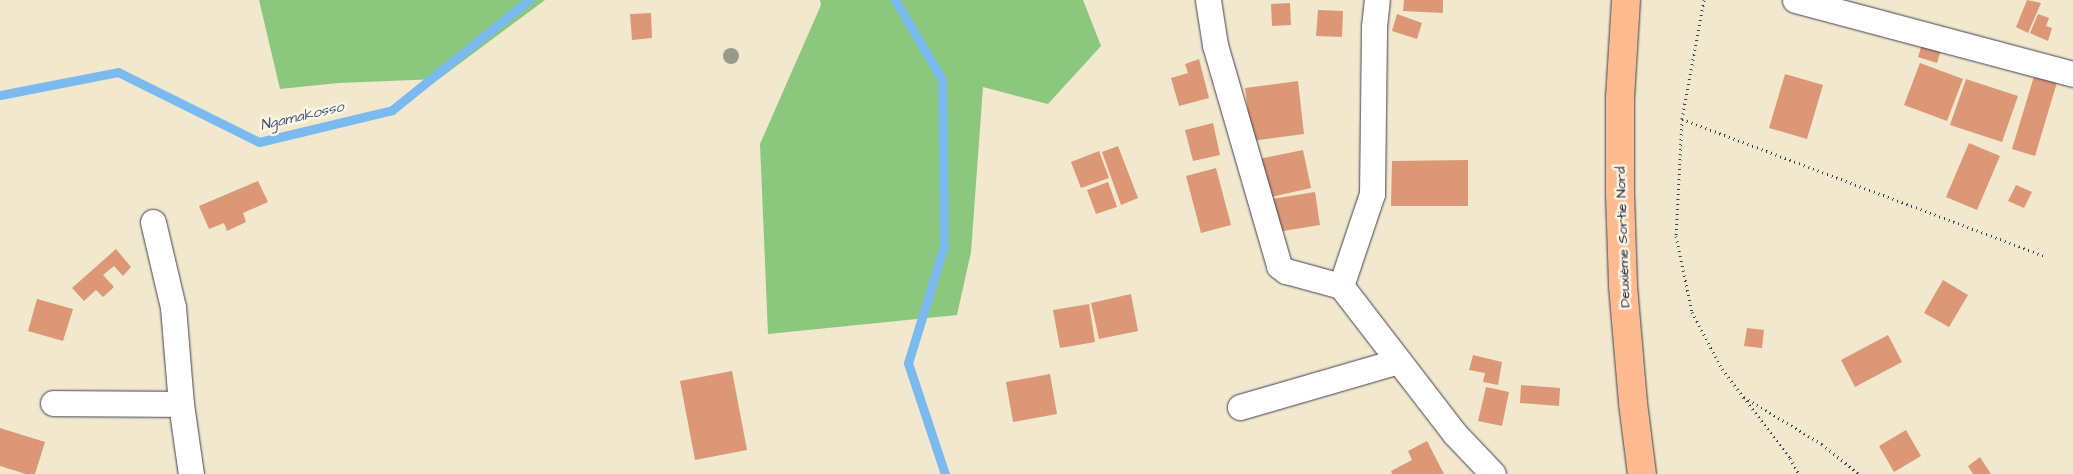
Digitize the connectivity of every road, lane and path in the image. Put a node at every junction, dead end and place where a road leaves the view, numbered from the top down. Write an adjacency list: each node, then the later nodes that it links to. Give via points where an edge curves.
1 (1208, 0): 10 (street, via 1215,45 1279,266 1286,271)
2 (1377, 0): 10 (street, via 1372,194)
3 (1626, 0): 18 (main road, Deuxième Sortie Nord, via 1620,98 1621,222 1633,403)
4 (1704, 0): 7 (path)
5 (1795, 0): 6 (street)
6 (2073, 74)
7 (1682, 119): 9 (path); 12 (path, via 1676,236 1692,312 1722,369)
8 (153, 222): 14 (street, via 173,307)
9 (2044, 256)
10 (1341, 286): 11 (street)
11 (1398, 361): 15 (street); 17 (street, via 1455,434)
12 (1742, 395): 19 (path); 20 (path, via 1822,444)
13 (52, 403): 14 (street)
14 (180, 404): 16 (street)
15 (1240, 407)
16 (191, 474)
17 (1493, 474)
18 (1642, 474)
19 (1799, 474)
20 (1859, 474)

